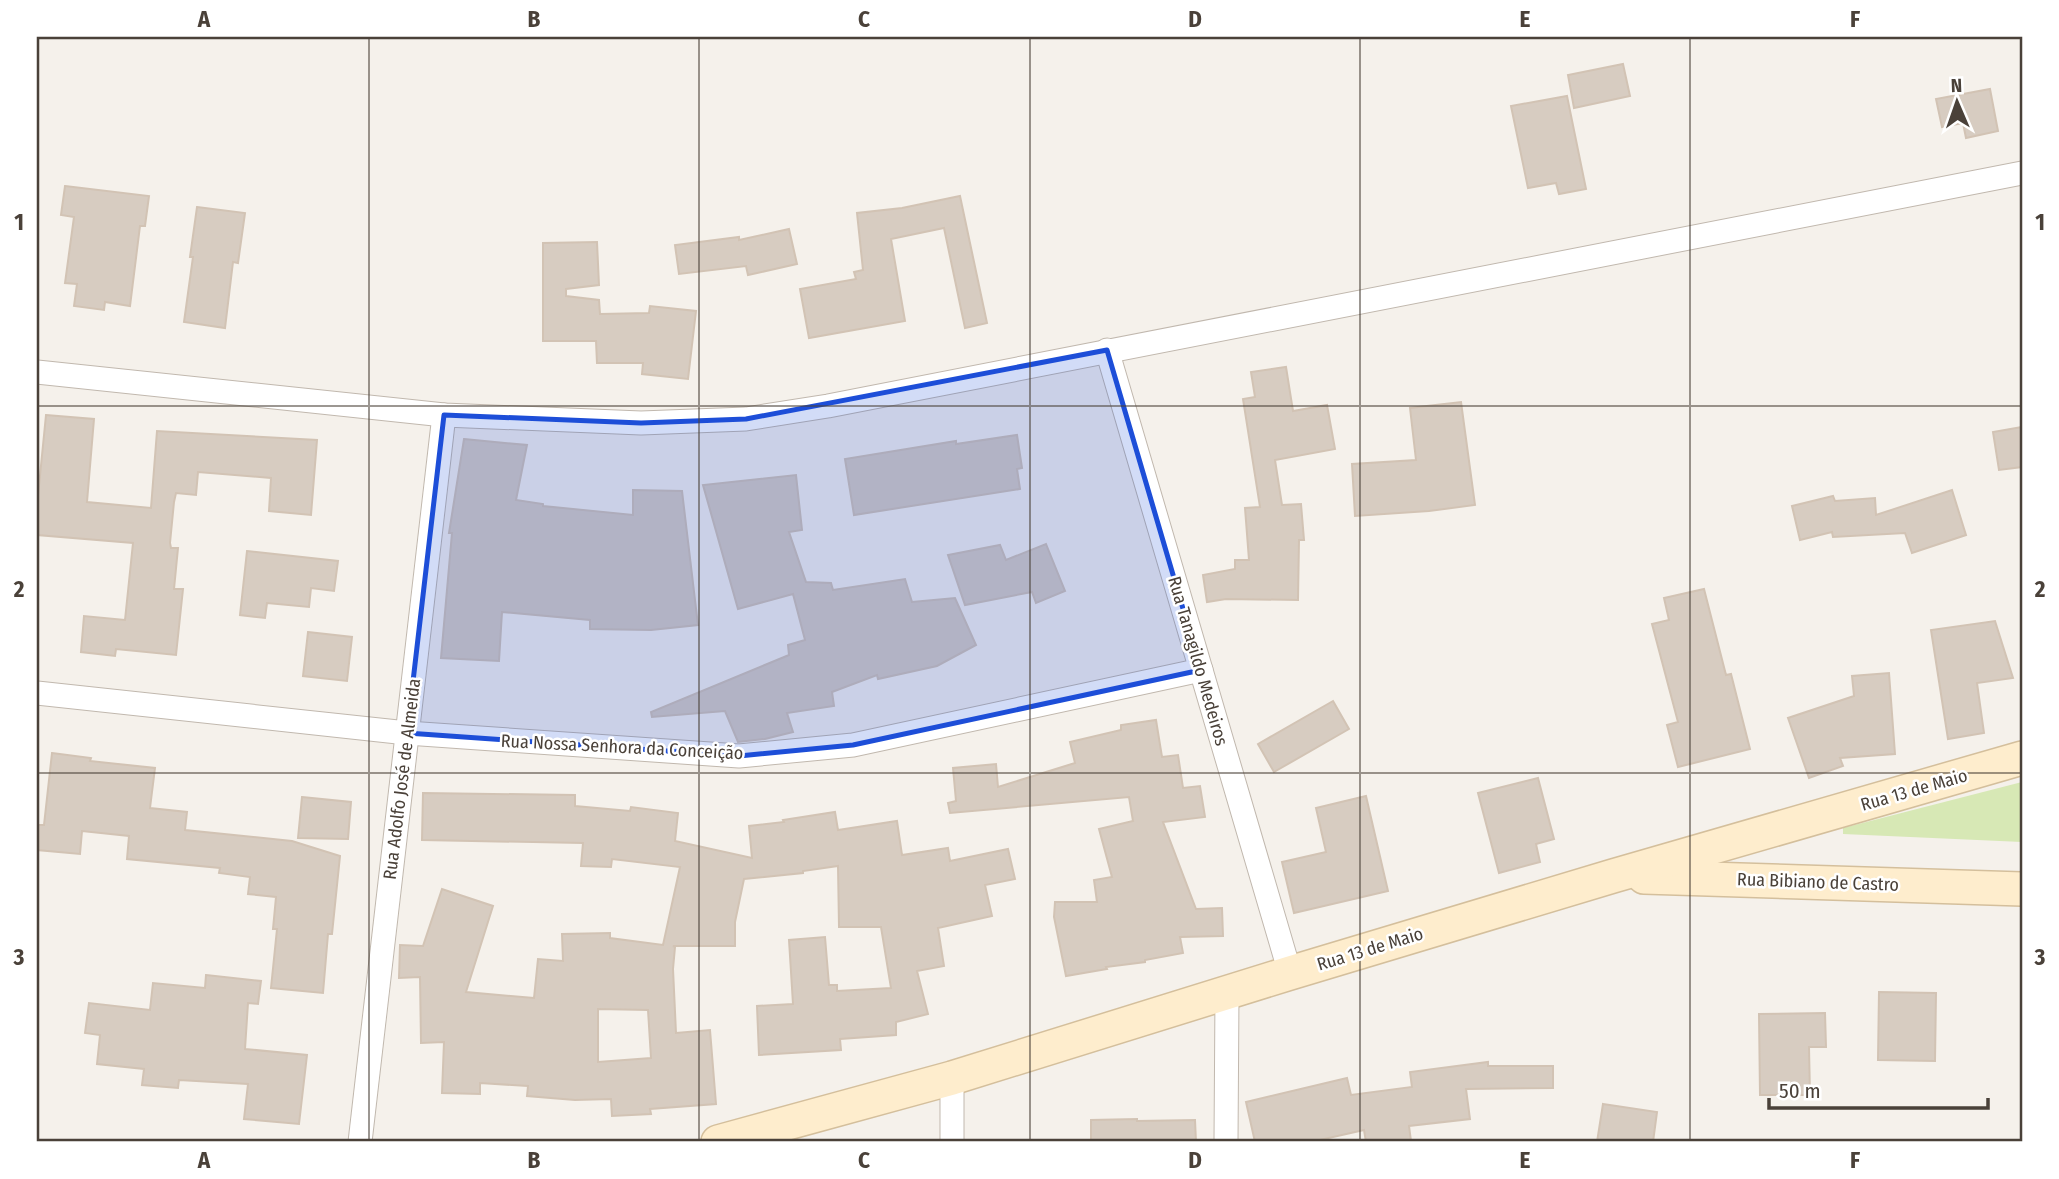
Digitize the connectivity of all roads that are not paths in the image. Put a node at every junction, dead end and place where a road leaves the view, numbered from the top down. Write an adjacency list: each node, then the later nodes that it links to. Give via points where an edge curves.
1 (2022, 173): 2 (street)
2 (1107, 350): 4 (street, via 746,419 641,424); 5 (street, Rua Tanagildo Medeiros)
3 (37, 372): 4 (street)
4 (444, 415): 7 (street, Rua Adolfo José de Almeida)
5 (1201, 670): 7 (street, Rua Nossa Senhora da Conceição, via 853,745 738,756); 11 (street, Rua Tanagildo Medeiros)
6 (37, 693): 7 (street, Rua Nossa Senhora da Conceição)
7 (407, 733): 14 (street, Rua Adolfo José de Almeida)
8 (2022, 758): 9 (main road, Rua 13 de Maio)
9 (1613, 876): 10 (main road, Rua Bibiano de Castro); 11 (main road, Rua 13 de Maio)
10 (2022, 889)
11 (1290, 973): 12 (main road, Rua 13 de Maio)
12 (1227, 994): 13 (main road, Rua 13 de Maio); 17 (street)
13 (952, 1078): 15 (main road, Rua 13 de Maio); 16 (street)
14 (360, 1142)
15 (718, 1142)
16 (952, 1142)
17 (1226, 1142)

